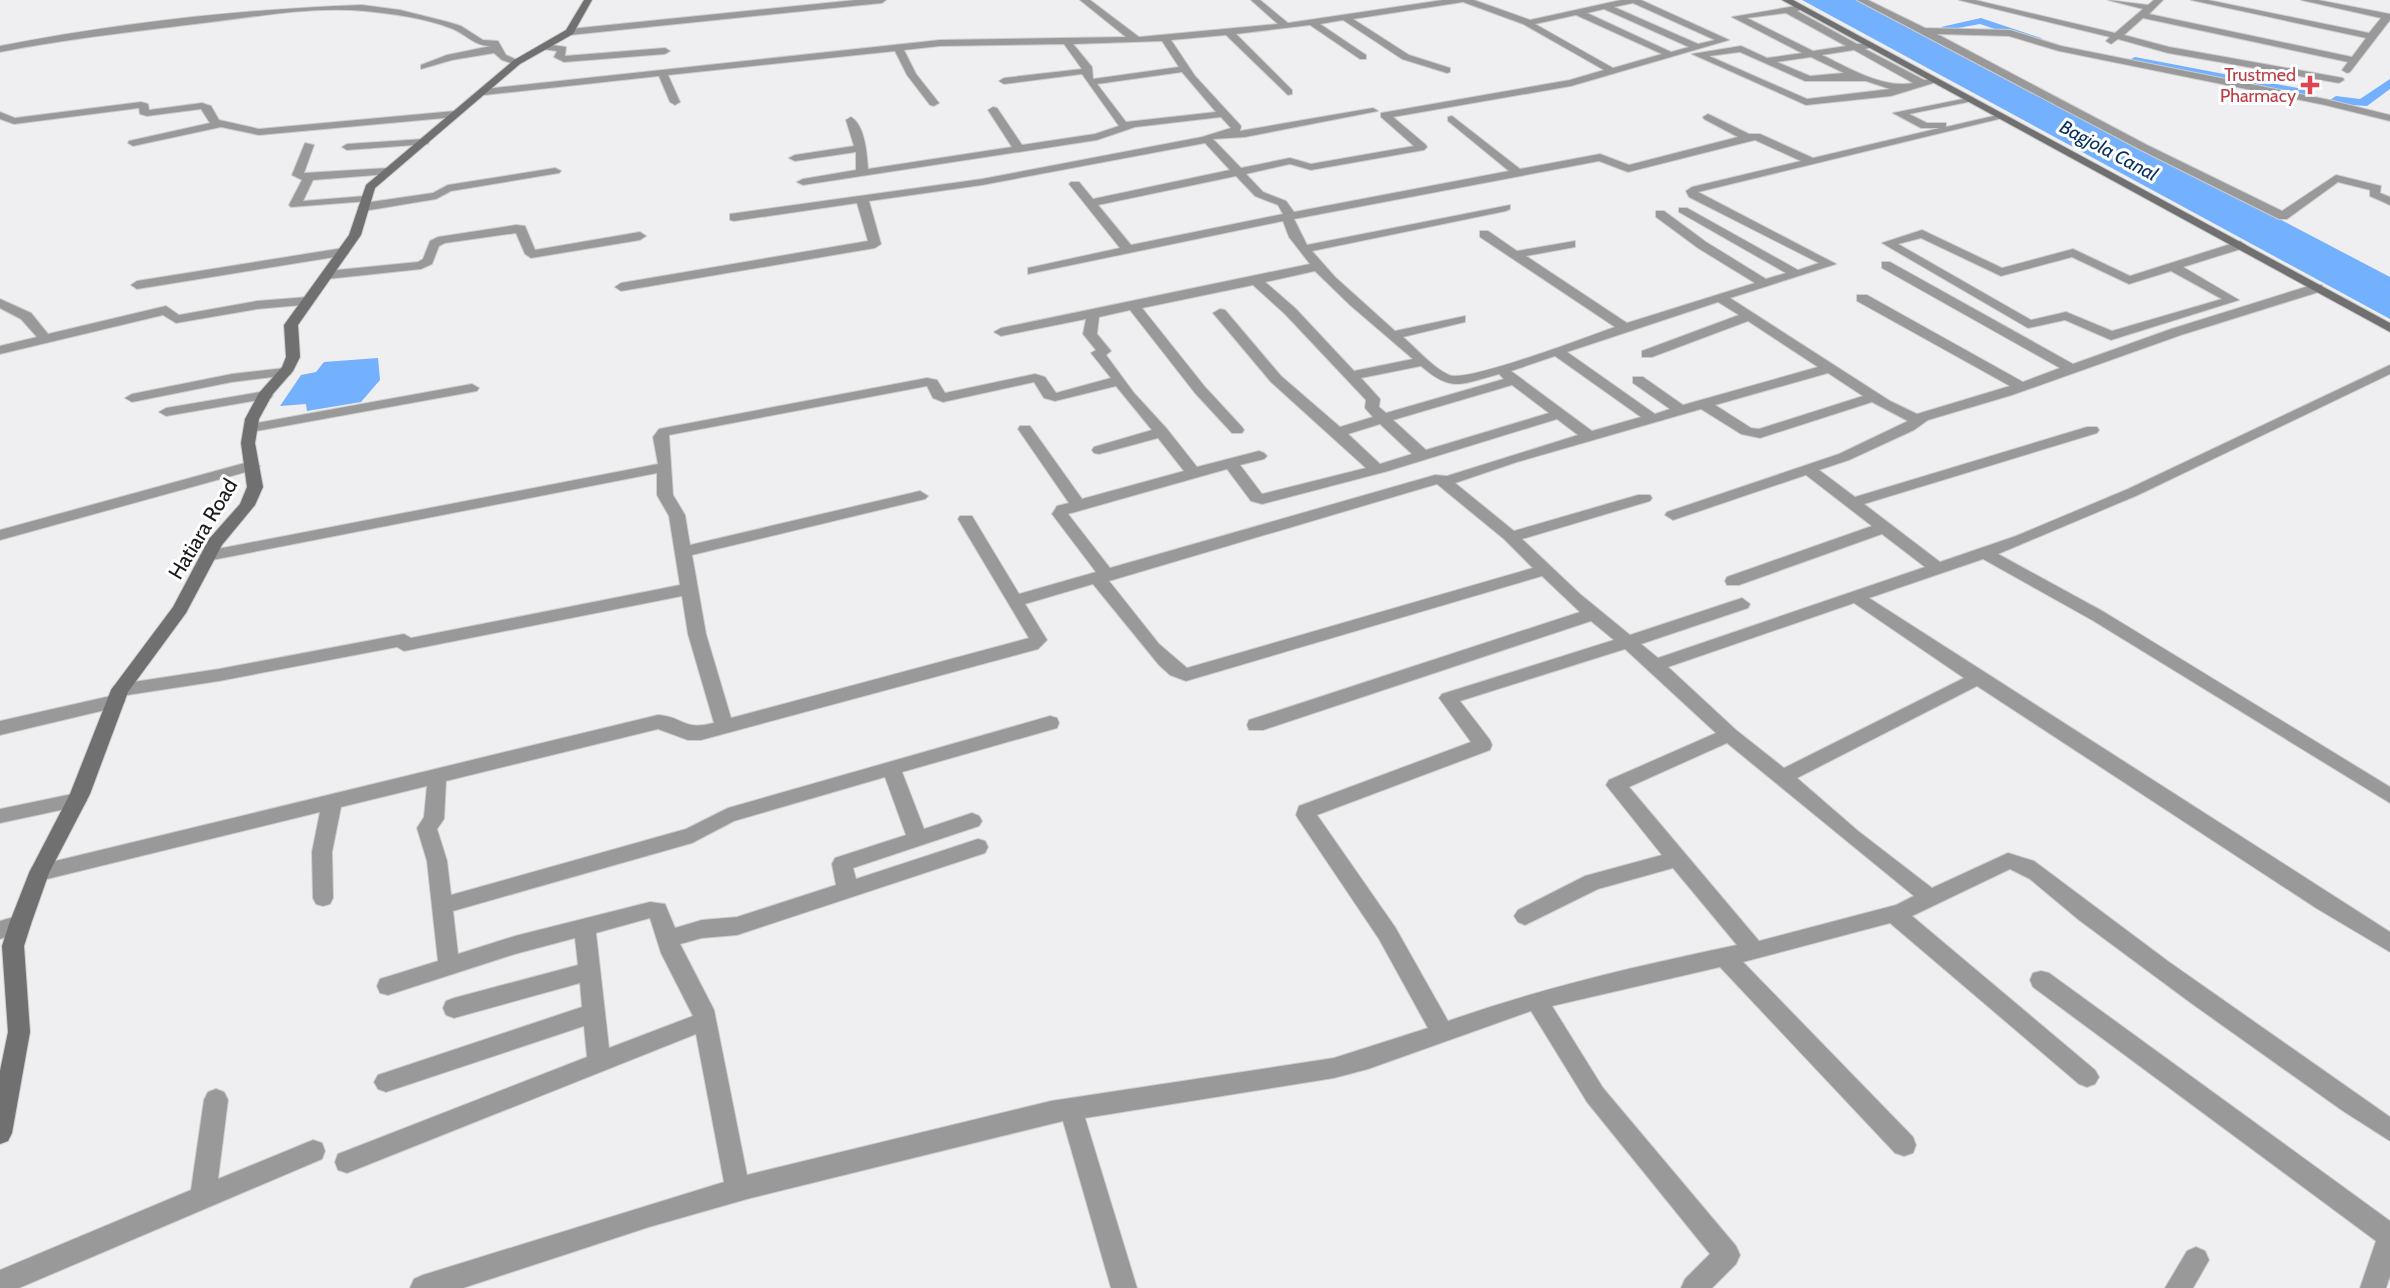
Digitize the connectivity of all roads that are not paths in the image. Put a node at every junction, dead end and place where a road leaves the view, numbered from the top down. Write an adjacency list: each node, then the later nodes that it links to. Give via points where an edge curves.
1 (588, 0): 28 (street)
2 (882, 0): 28 (street)
3 (1084, 0): 13 (street); 36 (street)
4 (1255, 0): 24 (street)
5 (1466, 0): 23 (street)
6 (1634, 0): 16 (street); 41 (street, via 1725,39)
7 (1861, 0): 29 (street)
8 (1963, 0): 34 (street)
9 (2112, 0): 18 (street)
10 (2159, 0): 18 (street)
11 (2195, 0): 33 (street)
12 (2305, 0): 20 (street)
13 (1073, 1)
14 (1453, 1): 19 (street)
15 (1787, 5): 25 (street); 31 (street, via 1737,17); 38 (street)
16 (1605, 6): 17 (street); 41 (street)
17 (1577, 12): 23 (street); 47 (street)
18 (2146, 12): 34 (street); 50 (street)
19 (1344, 17): 21 (street); 55 (street, via 1404,58)
20 (2388, 17): 33 (street)
21 (1311, 22): 24 (street); 48 (street)
22 (1980, 22): 32 (street)
23 (1530, 23): 57 (street)
24 (1286, 26): 30 (street)
25 (1817, 26): 26 (street); 42 (street)
26 (1805, 28)
27 (1792, 30): 31 (street)
28 (570, 32): 39 (street)
29 (1920, 32): 32 (street); 107 (street, via 2283,216 2336,178)
30 (1228, 33): 35 (street); 69 (street)
31 (1767, 33): 46 (street)
32 (2013, 34): 49 (street)
33 (2370, 36): 50 (street)
34 (2116, 37): 49 (street, via 2099,51); 63 (street)
35 (1165, 38): 36 (street); 54 (street)
36 (1136, 40): 37 (street)
37 (1068, 42): 40 (street, via 957,41); 56 (street)
38 (1870, 45): 42 (street); 66 (street)
39 (545, 47): 45 (street, via 563,49 559,57 564,59); 52 (street)
40 (898, 47): 58 (street); 74 (street)
41 (1697, 47): 47 (street)
42 (1854, 47): 46 (street); 59 (street)
43 (0, 49): 44 (street, via 288,10 362,8 458,28 481,43 495,43)
44 (496, 50): 52 (street, via 502,58); 53 (street, via 450,57)
45 (665, 51)
46 (1808, 53): 51 (street); 60 (street)
47 (1671, 55): 57 (street)
48 (1363, 57)
49 (2100, 57): 73 (street)
50 (2353, 60): 63 (street)
51 (1766, 61): 62 (street); 70 (street, via 1741,49 1697,54 1796,100 1815,103)
52 (517, 62): 68 (street)
53 (424, 67)
54 (1186, 69): 65 (street); 78 (street)
55 (1447, 70)
56 (1086, 71): 64 (street); 65 (street)
57 (1612, 71): 100 (street, via 1572,83 1385,115 1420,149 1311,167 1290,162)
58 (663, 74): 68 (street); 72 (street)
59 (1907, 75): 61 (street); 66 (street)
60 (1860, 77): 61 (street); 62 (street)
61 (1871, 78): 67 (street)
62 (1809, 79): 70 (street)
63 (2339, 80): 73 (street)
64 (1004, 81)
65 (1091, 82): 86 (street, via 1121,124)
66 (1929, 82): 67 (street); 71 (street)
67 (1898, 89): 70 (street)
68 (484, 92): 77 (street)
69 (1288, 92)
70 (1850, 98)
71 (1969, 99): 80 (street); 80 (street, via 1898,113 1932,127)
72 (675, 102)
73 (2325, 102): 82 (street)
74 (934, 103)
75 (993, 110): 95 (street)
76 (1373, 111): 87 (street)
77 (455, 114): 85 (street, via 259,132); 91 (street)
78 (1223, 114): 86 (street); 87 (street, via 1237,128)
79 (0, 115): 85 (street, via 14,121 141,105 147,113 202,106)
80 (1997, 115): 97 (street); 120 (street)
81 (1708, 117): 88 (street)
82 (2390, 118)
83 (851, 120): 94 (street)
84 (1452, 120): 102 (street)
85 (219, 124): 90 (street)
86 (1130, 126): 95 (street, via 1097,137)
87 (1225, 134): 89 (street)
88 (1748, 138): 97 (street, via 1760,137); 102 (street, via 1628,169 1602,157)
89 (1207, 139): 100 (street); 108 (street, via 1069,167)
90 (133, 142)
91 (424, 142): 93 (street); 98 (street)
92 (309, 145): 103 (street, via 298,175)
93 (347, 147)
94 (860, 148): 96 (street); 101 (street)
95 (1018, 148): 101 (street)
96 (795, 158)
97 (1812, 162): 129 (street, via 1692,191 1695,197 1829,264)
98 (388, 171): 103 (street); 110 (street, via 370,187)
99 (555, 171): 110 (street, via 448,188 436,196)
100 (1239, 172): 111 (street); 115 (street, via 1259,194 1282,203)
101 (862, 173): 105 (street)
102 (1519, 174): 115 (street)
103 (309, 177): 110 (street, via 295,205)
104 (2390, 177): 107 (street)
105 (803, 182)
106 (1075, 184): 111 (street)
107 (2376, 188): 109 (street, via 2377,197)
108 (862, 199): 116 (street); 134 (street, via 875,244)
109 (2390, 202)
110 (365, 203): 123 (street, via 355,235)
111 (1090, 203): 122 (street)
112 (1506, 207): 121 (street)
113 (1684, 210): 129 (street)
114 (1660, 215): 132 (street)
115 (1290, 216): 121 (street, via 1290,232); 122 (street)
116 (734, 218)
117 (1484, 234): 124 (street)
118 (640, 236): 130 (street, via 531,254 521,229 516,229 442,240 434,244 428,261 421,265)
119 (1571, 244): 124 (street)
120 (2240, 245): 127 (street); 135 (street)
121 (1304, 248): 126 (street)
122 (1128, 249): 128 (street)
123 (343, 252): 130 (street); 133 (street)
124 (1514, 255): 145 (street)
125 (1886, 265): 157 (street)
126 (1319, 266): 131 (street); 148 (street)
127 (2174, 267): 127 (street, via 2127,280 2069,253 2001,272 1922,234 1887,244 2028,324 2066,316 2115,337 2233,300)
128 (1032, 271)
129 (1796, 274): 132 (street)
130 (327, 275): 138 (street)
131 (1254, 279): 140 (street); 159 (street)
132 (1764, 283): 136 (street)
133 (137, 285)
134 (621, 287)
135 (2317, 288): 146 (street); 157 (street)
136 (1720, 297): 143 (street); 145 (street)
137 (1862, 298): 163 (street)
138 (308, 301): 149 (street, via 176,319 166,310); 158 (street, via 290,330 293,357)
139 (0, 303): 149 (street, via 26,316)
140 (1133, 305): 142 (street); 177 (street)
141 (1220, 313): 180 (street, via 1276,379)
142 (1094, 314): 147 (street); 162 (street, via 1090,334)
143 (1748, 316): 152 (street); 154 (street)
144 (1460, 319): 148 (street)
145 (1625, 328): 151 (street)
146 (2390, 328)
147 (1001, 332)
148 (1395, 335): 153 (street)
149 (46, 340): 150 (street)
150 (0, 350)
151 (1556, 351): 156 (street); 174 (street)
152 (1647, 354)
153 (1424, 361): 156 (street, via 1451,381); 159 (street)
154 (1830, 368): 166 (street); 168 (street)
155 (2390, 369): 202 (street, via 2133,492)
156 (1500, 370): 160 (street)
157 (2073, 370): 163 (street)
158 (285, 372): 165 (street, Hatiara Road); 167 (street)
159 (1353, 375): 173 (street)
160 (1515, 380): 171 (street); 173 (street)
161 (1639, 380): 169 (street)
162 (1120, 381): 179 (street); 187 (street, via 1055,397 1035,379 943,398 928,382 786,408 664,432 660,437)
163 (2022, 387): 172 (street)
164 (472, 388): 175 (street)
165 (265, 395): 170 (street); 175 (street, Hatiara Road)
166 (1874, 397): 168 (street, via 1760,434 1746,431); 172 (street, via 1905,415)
167 (132, 398)
168 (1704, 405): 169 (street)
169 (1682, 411): 174 (street)
170 (166, 412)
171 (1560, 414): 181 (street); 184 (street)
172 (1922, 418): 189 (street, via 1844,457)
173 (1384, 419): 180 (street); 184 (street)
174 (1653, 419): 181 (street)
175 (251, 428): 186 (street, Hatiara Road)
176 (1025, 429): 194 (street)
177 (1237, 430)
178 (2092, 430): 195 (street)
179 (1162, 432): 182 (street); 190 (street)
180 (1337, 432): 188 (street)
181 (1590, 437): 191 (street)
182 (1099, 450)
183 (1259, 456): 185 (street)
184 (1423, 456): 188 (street)
185 (1230, 463): 188 (street, via 1262,499); 190 (street)
186 (252, 466): 199 (street); 203 (street, Hatiara Road, via 255,487 247,505)
187 (664, 467): 201 (street, via 663,492 668,507 677,515); 203 (street)
188 (1376, 469)
189 (1808, 469): 195 (street); 196 (street)
190 (1194, 472): 194 (street)
191 (1446, 481): 200 (street); 206 (street, via 1435,478)
192 (920, 496): 201 (street)
193 (1644, 498): 200 (street)
194 (1077, 503): 206 (street, via 1060,514)
195 (1852, 503): 198 (street)
196 (1674, 515)
197 (967, 519): 210 (street)
198 (1885, 527): 204 (street); 207 (street)
199 (0, 535)
200 (1511, 537): 205 (street)
201 (684, 552): 208 (street)
202 (1987, 554): 204 (street); 225 (street, via 2098,616)
203 (207, 556): 216 (street, Hatiara Road, via 180,609)
204 (1938, 569): 209 (street)
205 (1544, 570): 206 (street, via 1186,674 1158,654); 212 (street)
206 (1103, 577): 210 (street)
207 (1733, 581)
208 (689, 589): 216 (street); 219 (street)
209 (1856, 597): 214 (street); 215 (street)
210 (1016, 603): 219 (street, via 1037,637 1032,645)
211 (1742, 604): 213 (street)
212 (1594, 614): 213 (street); 218 (street)
213 (1628, 643): 214 (street); 254 (street, via 1448,698 1483,745 1305,813 1387,933)
214 (1654, 665): 221 (street)
215 (1977, 679): 224 (street); 243 (street)
216 (118, 695): 220 (street); 226 (street, Hatiara Road)
217 (1050, 723): 222 (street)
218 (1256, 725)
219 (724, 727): 223 (street, via 691,735 658,722)
220 (0, 728)
221 (1730, 735): 224 (street); 232 (street, via 1616,783)
222 (892, 769): 230 (street); 237 (street, via 728,815 692,835)
223 (437, 776): 227 (street); 237 (street, via 434,819 428,828)
224 (1783, 776): 236 (street)
225 (2390, 796)
226 (76, 800): 228 (street); 233 (street, Hatiara Road)
227 (332, 801): 233 (street); 235 (street, via 322,852)
228 (0, 816)
229 (972, 821): 230 (street)
230 (918, 839): 234 (street, via 842,864)
231 (978, 847): 234 (street)
232 (1679, 858): 239 (street, via 1592,882); 244 (street)
233 (40, 873): 240 (street, Hatiara Road)
234 (848, 891): 242 (street, via 737,926 702,929)
235 (323, 898)
236 (1932, 899): 238 (street); 260 (street, via 2008,861 2022,864)
237 (442, 906): 246 (street)
238 (1894, 914): 244 (street); 256 (street)
239 (1525, 916)
240 (10, 927): 261 (street, Hatiara Road, via 19,1031)
241 (585, 927): 242 (street, via 655,909); 246 (street); 247 (street)
242 (668, 939): 253 (street)
243 (2390, 943)
244 (1754, 950): 245 (street)
245 (1725, 957): 250 (street); 262 (street)
246 (449, 966): 249 (street)
247 (589, 971): 251 (street); 252 (street)
248 (2041, 980): 267 (street)
249 (388, 986)
250 (1537, 1001): 254 (street); 272 (street, via 1595,1094 1727,1255)
251 (454, 1008)
252 (593, 1013): 255 (street); 257 (street)
253 (705, 1021): 255 (street); 265 (street)
254 (1443, 1033): 259 (street, via 1334,1068)
255 (598, 1063): 264 (street)
256 (2087, 1077)
257 (386, 1082)
258 (216, 1100): 266 (street)
259 (1071, 1109): 265 (street); 271 (street)
260 (2390, 1130)
261 (0, 1133)
262 (1904, 1145)
263 (313, 1151): 266 (street)
264 (348, 1162)
265 (738, 1190): 270 (street)
266 (204, 1196): 269 (street)
267 (2390, 1238): 274 (street)
268 (2196, 1260): 273 (street)
269 (0, 1283)
270 (423, 1288)
271 (1124, 1288)
272 (1694, 1288)
273 (2178, 1288)
274 (2373, 1288)

